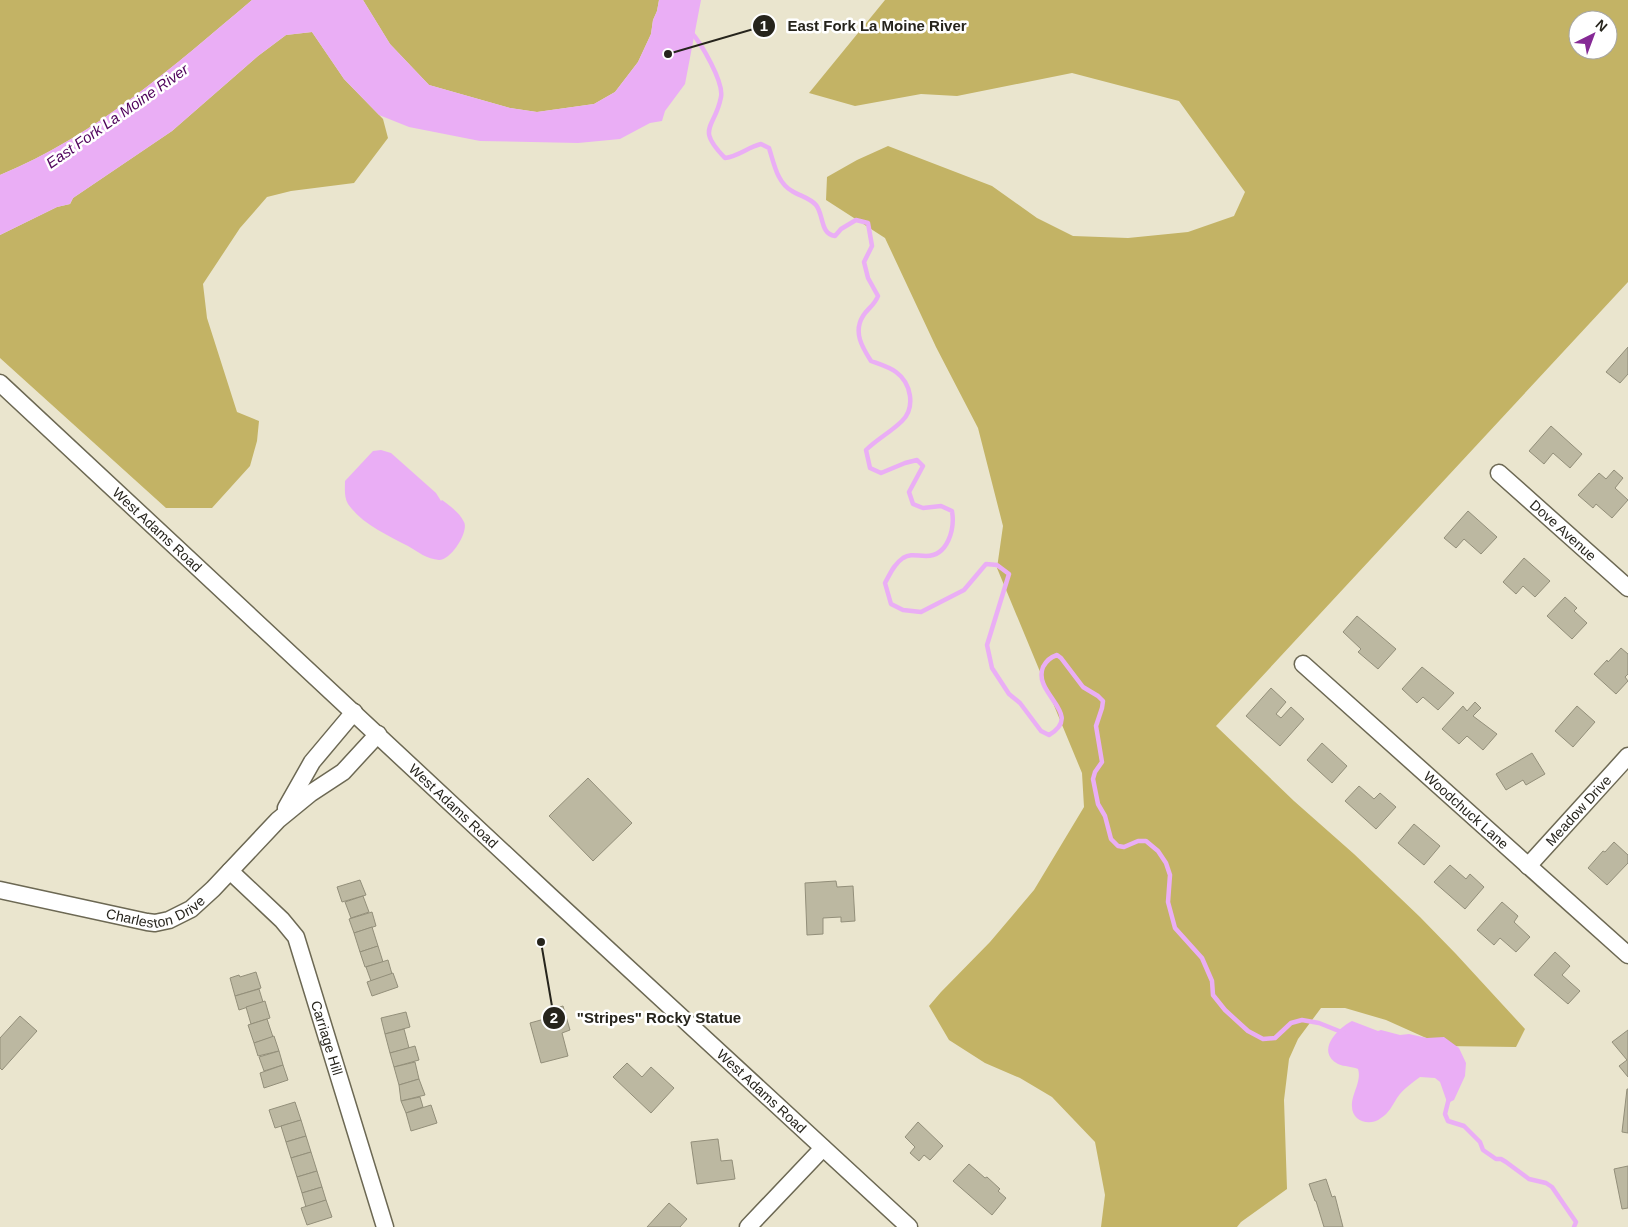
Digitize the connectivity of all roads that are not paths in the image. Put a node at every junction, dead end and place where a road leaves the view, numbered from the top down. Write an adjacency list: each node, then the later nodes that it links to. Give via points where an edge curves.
1 (0, 383): 5 (street, West Adams Road)
2 (1500, 473): 3 (street, Dove Avenue)
3 (1628, 588)
4 (1303, 664): 9 (street, Woodchuck Lane)
5 (354, 712): 6 (street, West Adams Road); 8 (street, Charleston Drive, via 312,762)
6 (378, 734): 8 (street, Charleston Drive, via 343,772 311,792); 13 (street, West Adams Road)
7 (1628, 756): 9 (street, Meadow Drive)
8 (278, 820): 10 (street, Charleston Drive)
9 (1528, 866): 12 (street, Woodchuck Lane)
10 (230, 872): 11 (street, Charleston Drive, via 192,909 155,923); 14 (street, Carriage Hill, via 296,937)
11 (0, 890)
12 (1628, 955)
13 (823, 1148): 15 (street); 16 (street, West Adams Road)
14 (386, 1227)
15 (748, 1227)
16 (909, 1227)

